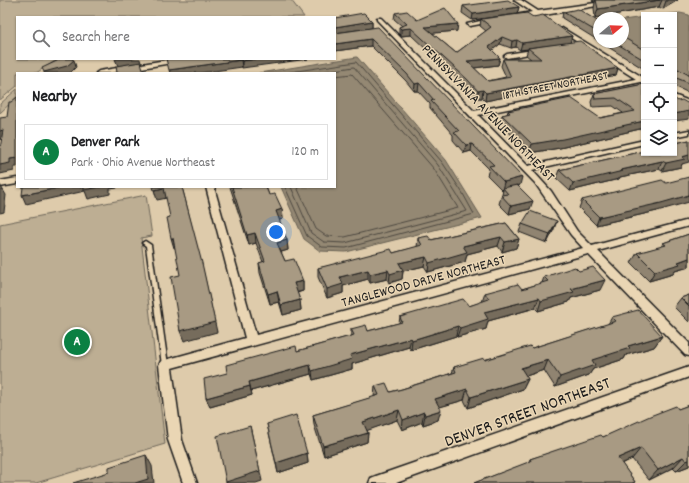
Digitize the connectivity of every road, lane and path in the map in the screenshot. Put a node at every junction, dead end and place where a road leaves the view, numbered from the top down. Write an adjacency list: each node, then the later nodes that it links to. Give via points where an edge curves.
1 (517, 0): 3 (street)
2 (628, 0): 3 (street)
3 (537, 14): 4 (street); 5 (street)
4 (507, 18)
5 (544, 18)
6 (379, 19): 20 (street, PENNSYLVANIA AVENUE NORTHEAST, via 385,30)
7 (500, 19): 8 (street)
8 (470, 24)
9 (557, 27): 10 (street)
10 (584, 44): 11 (street); 16 (street)
11 (576, 45)
12 (546, 50): 13 (street)
13 (507, 56)
14 (178, 60): 15 (street)
15 (105, 72)
16 (641, 80)
17 (641, 81): 20 (street, 18TH STREET NORTHEAST)
18 (677, 98): 19 (street)
19 (689, 104)
20 (472, 114): 24 (street, PENNSYLVANIA AVENUE NORTHEAST)
21 (689, 132): 22 (street)
22 (677, 134)
23 (641, 143): 24 (street)
24 (526, 169): 30 (street, PENNSYLVANIA AVENUE NORTHEAST, via 549,194 563,218)
25 (16, 180): 26 (street)
26 (0, 184)
27 (210, 188): 31 (street)
28 (689, 223): 30 (street, TANGLEWOOD DRIVE NORTHEAST)
29 (145, 243): 33 (lane, via 148,245)
30 (592, 250): 31 (street, TANGLEWOOD DRIVE NORTHEAST); 32 (street, PENNSYLVANIA AVENUE NORTHEAST)
31 (252, 342): 33 (street, TANGLEWOOD DRIVE NORTHEAST)
32 (689, 351)
33 (165, 365): 35 (street, via 175,440)
34 (689, 372): 36 (street, DENVER STREET NORTHEAST)
35 (190, 483)
36 (376, 483)

